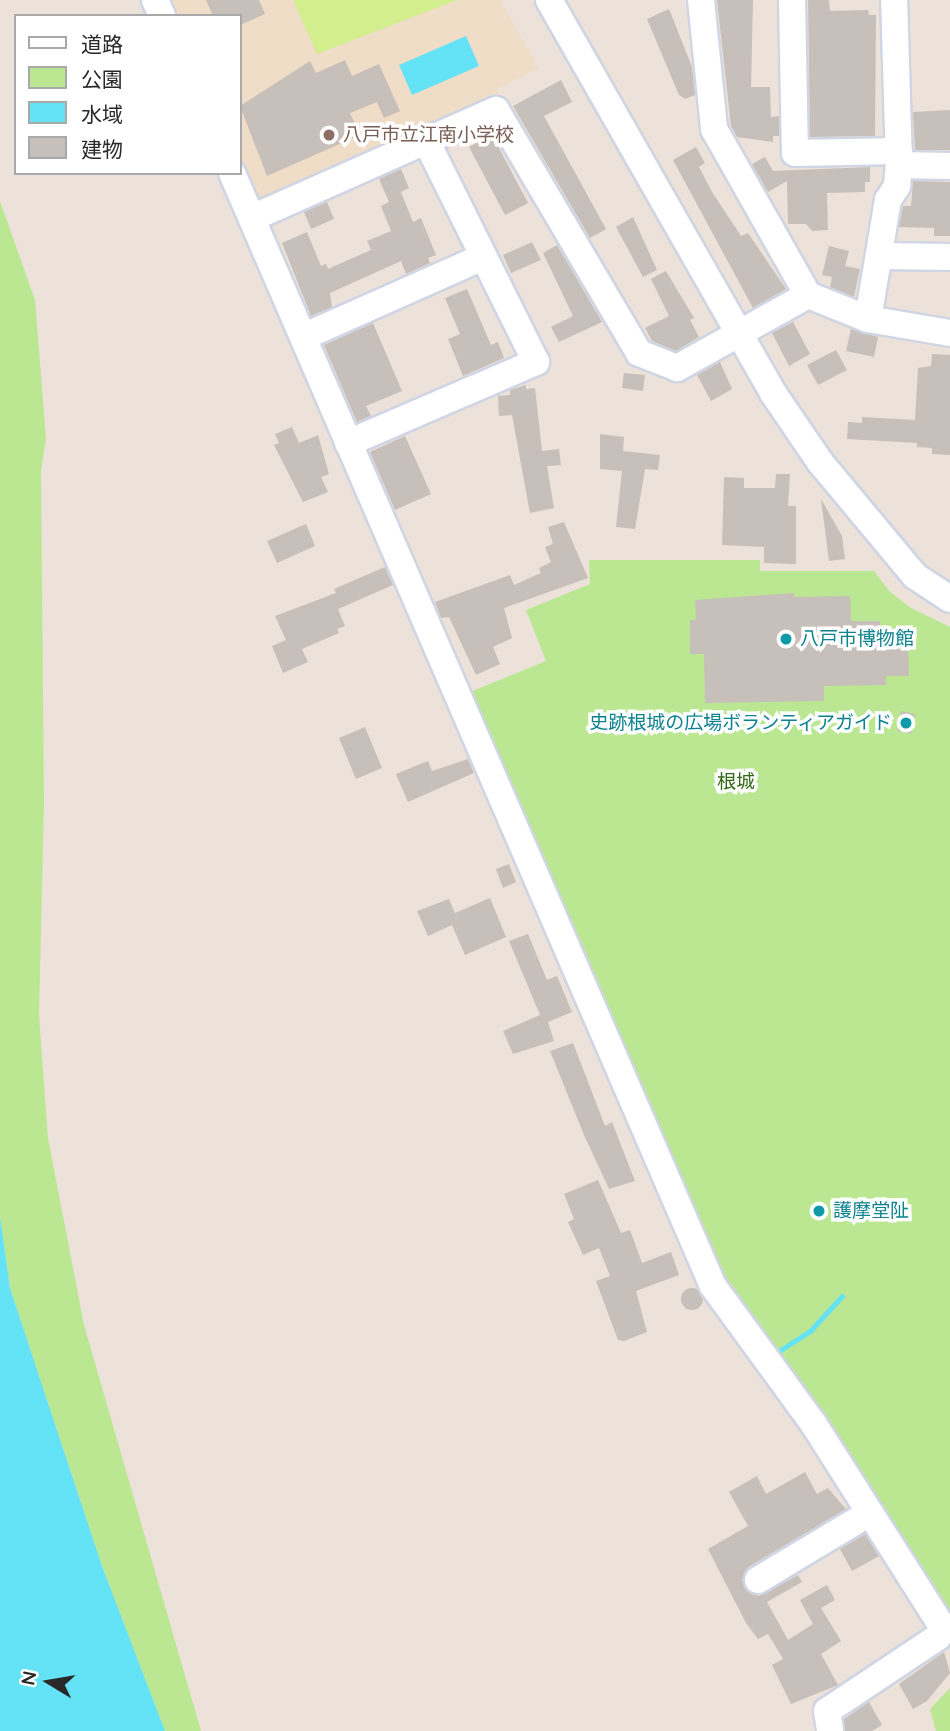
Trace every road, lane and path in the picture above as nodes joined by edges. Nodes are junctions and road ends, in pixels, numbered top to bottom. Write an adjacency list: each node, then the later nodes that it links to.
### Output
1 (549, 0): 16 (street)
2 (701, 0): 13 (street)
3 (792, 0): 6 (street)
4 (894, 0): 6 (street)
5 (426, 140): 9 (street); 11 (street); 16 (street)
6 (899, 158): 7 (street); 10 (street)
7 (950, 166)
8 (233, 175): 9 (street)
9 (252, 218): 17 (street)
10 (880, 256): 12 (street); 14 (street)
11 (483, 257): 17 (street); 18 (street)
12 (950, 257)
13 (808, 295): 14 (street); 16 (street)
14 (868, 319): 15 (street)
15 (950, 333)
16 (738, 334): 19 (street)
17 (303, 337): 18 (street)
18 (348, 443): 20 (street)
19 (950, 598)
20 (868, 1514): 21 (street); 22 (street)
21 (758, 1580)
22 (830, 1731)

